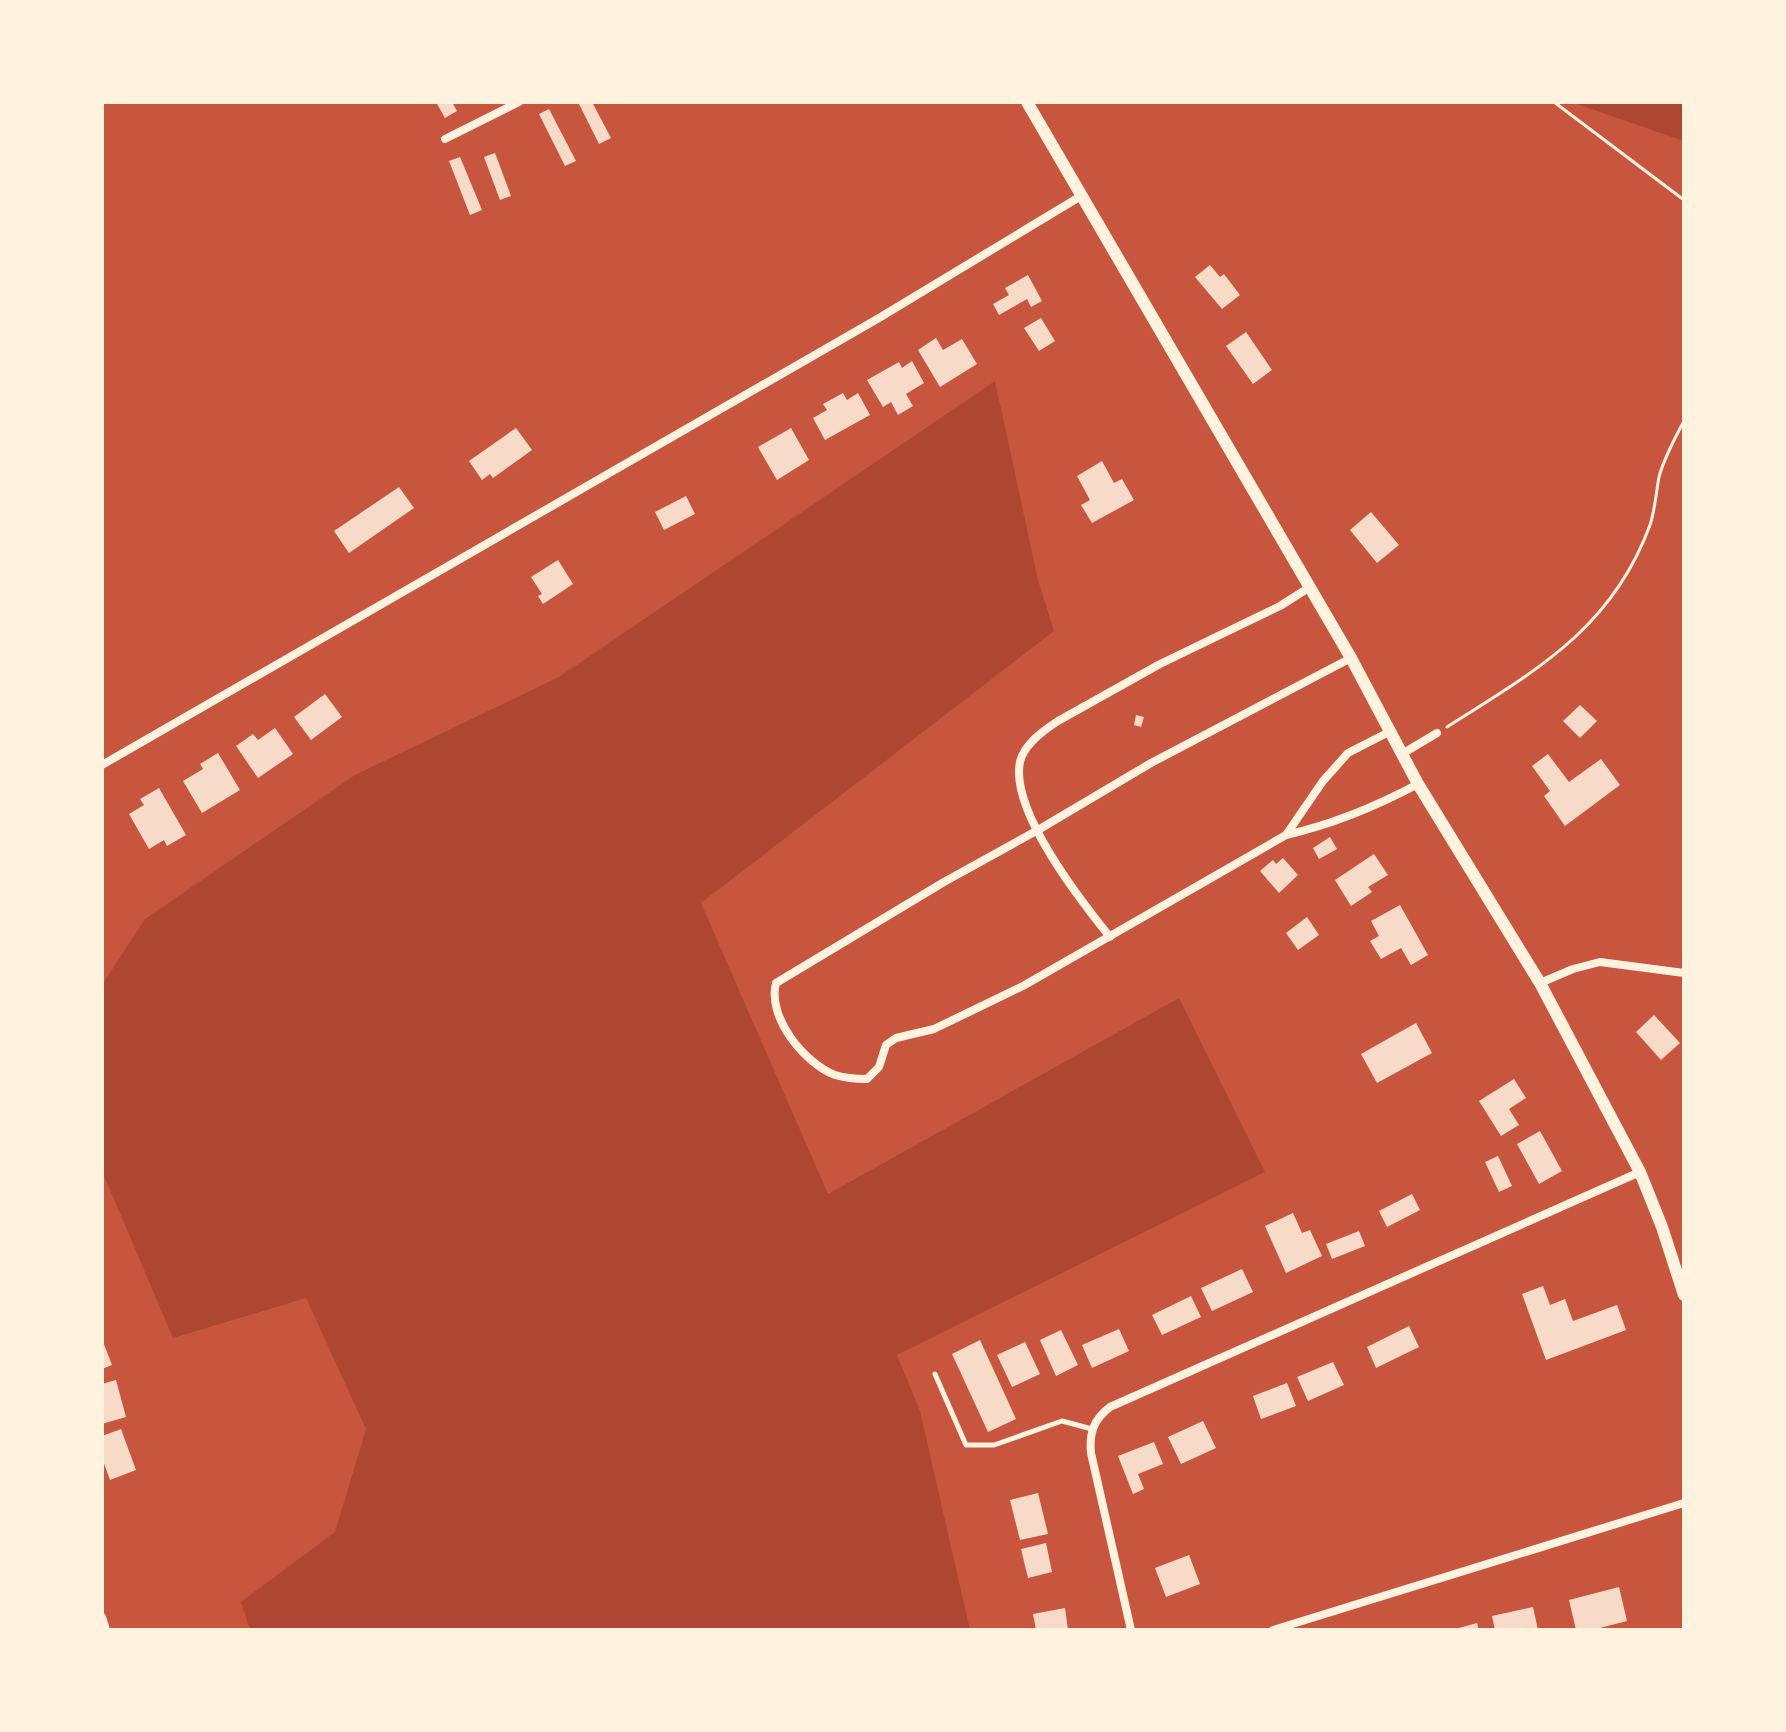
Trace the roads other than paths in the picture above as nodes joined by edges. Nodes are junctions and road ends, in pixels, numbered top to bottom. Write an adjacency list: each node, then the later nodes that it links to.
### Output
1 (519, 102): 3 (street)
2 (1027, 102): 4 (main road)
3 (445, 139)
4 (1081, 196): 5 (main road); 10 (street)
5 (1310, 587): 6 (main road); 12 (street)
6 (1351, 658): 7 (main road); 12 (street)
7 (1389, 732): 9 (main road); 13 (street)
8 (1437, 733): 9 (street)
9 (1402, 754): 11 (main road)
10 (102, 765)
11 (1418, 784): 13 (street); 16 (main road)
12 (1038, 830): 14 (street); 14 (street)
13 (1286, 835): 14 (street)
14 (1110, 937)
15 (1684, 973): 16 (street)
16 (1540, 983): 17 (main road)
17 (1640, 1172): 18 (main road); 20 (street)
18 (1684, 1295)
19 (935, 1374): 20 (lane)
20 (1092, 1429): 24 (street)
21 (1684, 1503): 25 (street)
22 (102, 1617): 23 (street)
23 (106, 1630)
24 (1131, 1630)
25 (1273, 1630)

